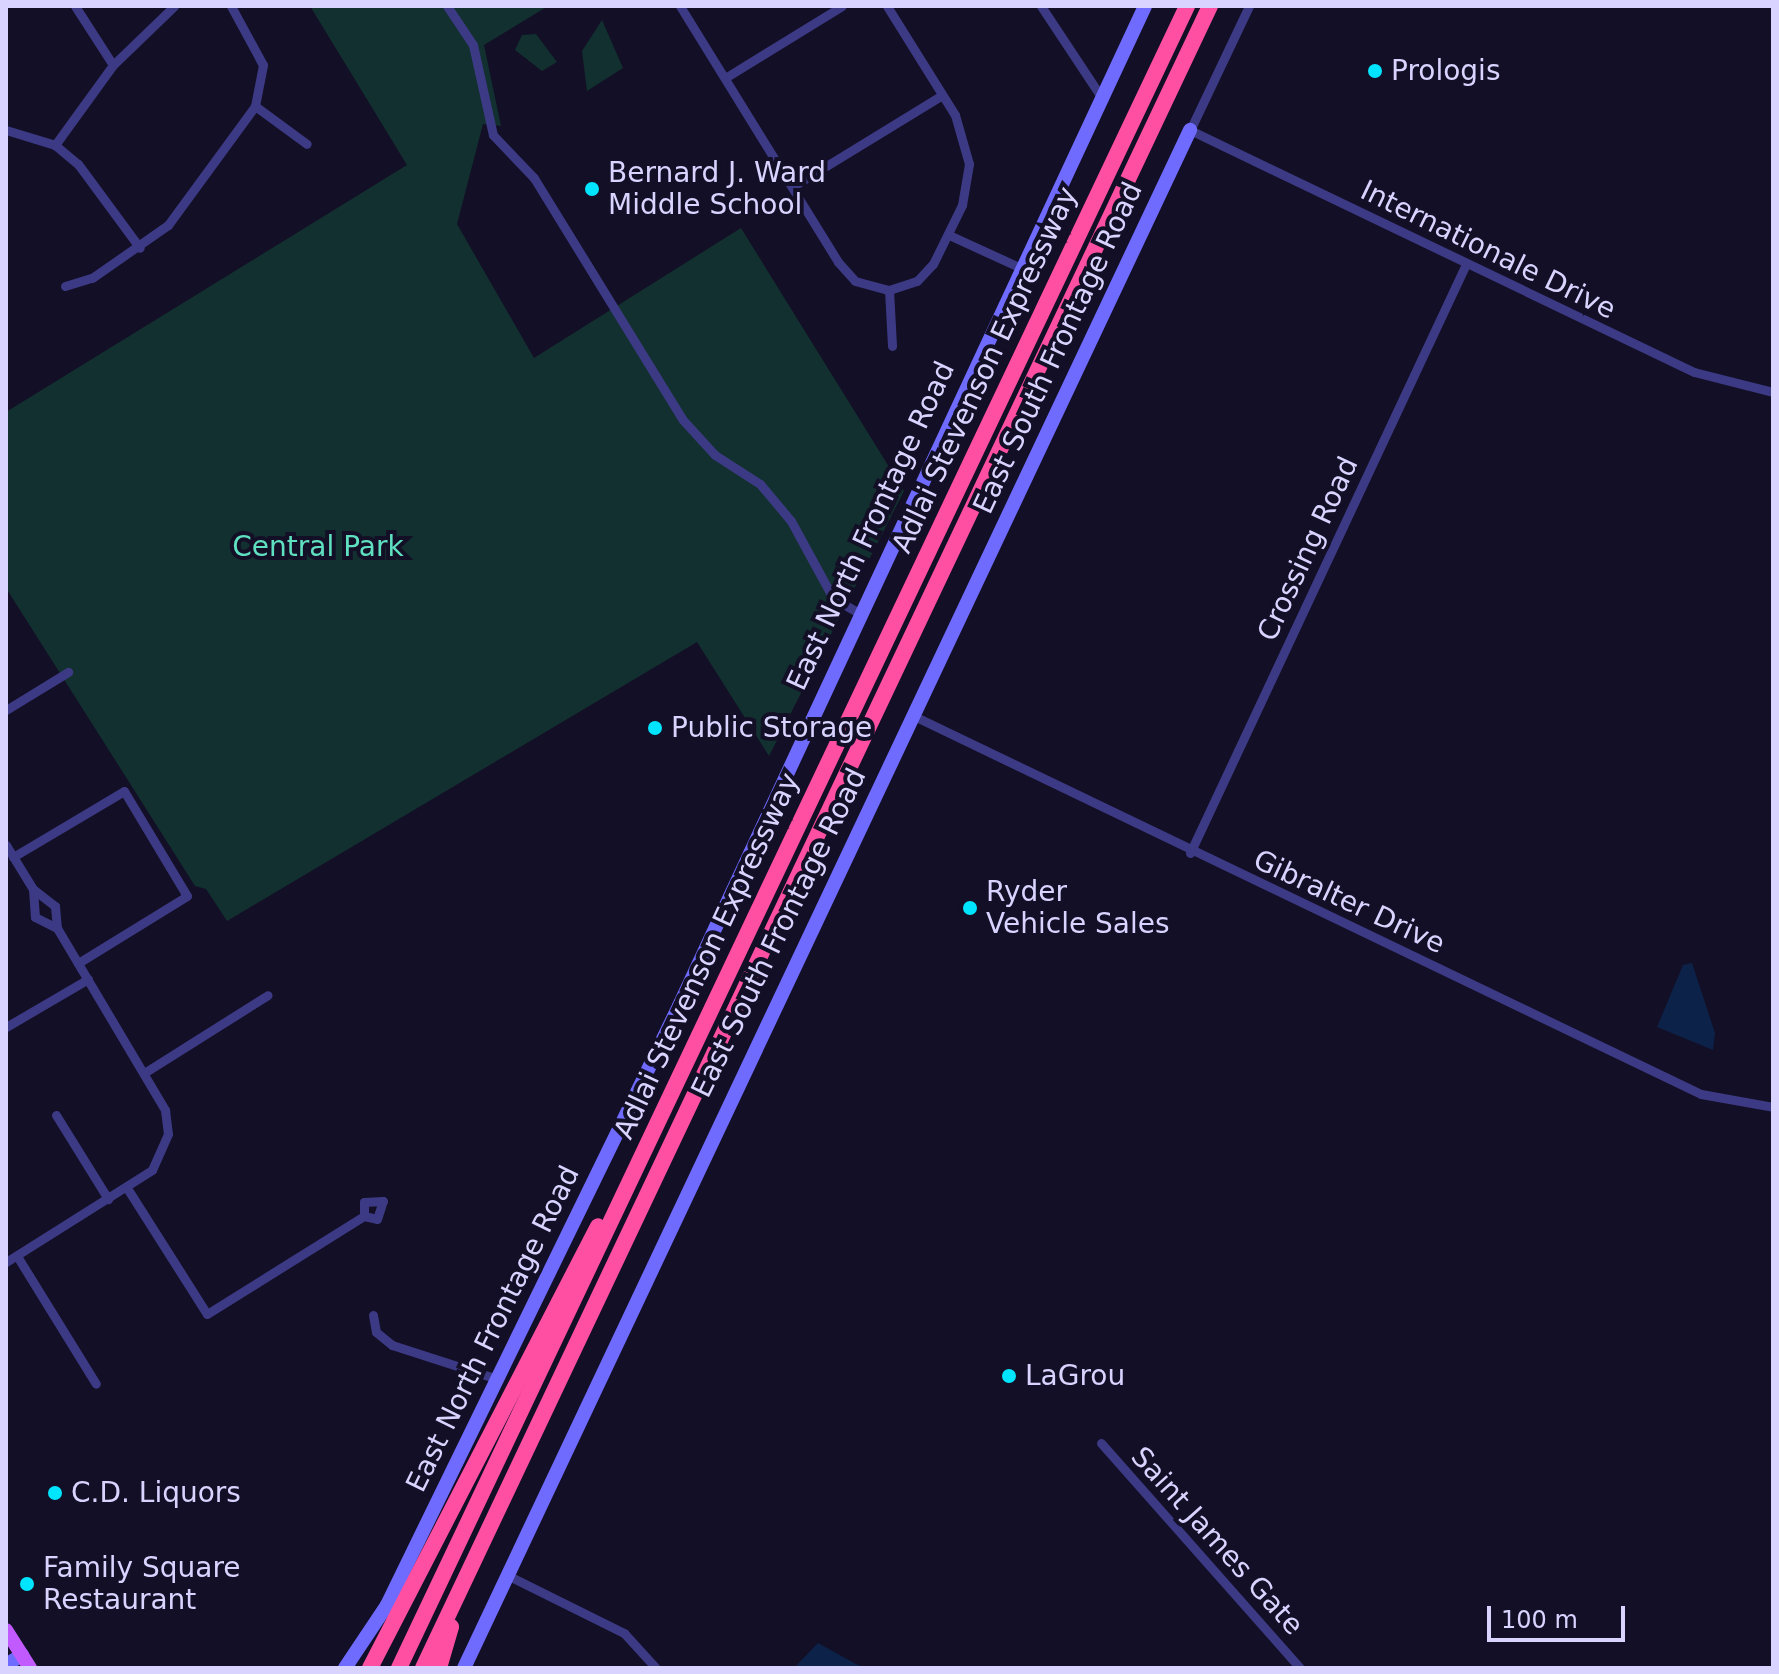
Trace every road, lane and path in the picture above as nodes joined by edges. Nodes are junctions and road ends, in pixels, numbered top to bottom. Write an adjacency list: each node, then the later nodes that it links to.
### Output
1 (75, 6): 13 (street)
2 (174, 6): 13 (street)
3 (231, 6): 17 (street)
4 (447, 6): 31 (street)
5 (680, 6): 14 (street)
6 (842, 6): 14 (street)
7 (887, 6): 15 (street)
8 (1041, 6): 16 (street)
9 (1145, 6): 16 (street, East North Frontage Road)
10 (1187, 6): 46 (highway, Adlai Stevenson Expressway)
11 (1210, 6): 57 (highway, Adlai Stevenson Expressway)
12 (1249, 6): 19 (street, East South Frontage Road)
13 (113, 65): 21 (street)
14 (725, 78): 22 (street)
15 (942, 95): 22 (street); 23 (street)
16 (1100, 95): 26 (street, East North Frontage Road)
17 (255, 106): 20 (street); 24 (street)
18 (6, 130): 21 (street)
19 (1190, 130): 25 (street, Internationale Drive); 34 (street, East South Frontage Road)
20 (307, 144)
21 (55, 145): 24 (street)
22 (792, 187): 28 (street)
23 (949, 235): 26 (street); 28 (street)
24 (140, 248): 27 (street)
25 (1466, 264): 30 (street, Internationale Drive); 36 (street, Crossing Road)
26 (1021, 268): 31 (street, East North Frontage Road)
27 (65, 286)
28 (889, 290): 29 (street)
29 (892, 346)
30 (1773, 392)
31 (857, 612): 53 (street, East North Frontage Road)
32 (68, 672): 33 (street)
33 (6, 710)
34 (914, 716): 36 (street, Gibralter Drive); 56 (street, East South Frontage Road)
35 (9, 852): 37 (street); 39 (street)
36 (1190, 853): 44 (street, Gibralter Drive)
37 (33, 889): 38 (street); 38 (street)
38 (57, 928): 39 (street)
39 (78, 963): 40 (street)
40 (88, 979): 42 (street); 43 (street)
41 (268, 995): 43 (street)
42 (6, 1027)
43 (144, 1073): 47 (street)
44 (1773, 1107)
45 (56, 1115): 48 (street)
46 (646, 1146): 62 (highway); 63 (highway, Adlai Stevenson Expressway)
47 (127, 1188): 48 (street); 49 (street)
48 (108, 1199): 50 (street)
49 (364, 1216)
50 (17, 1256): 51 (street); 54 (street)
51 (6, 1262)
52 (373, 1315): 53 (street)
53 (497, 1379): 61 (street, East North Frontage Road)
54 (96, 1384)
55 (1101, 1443): 68 (street, Saint James Gate)
56 (507, 1575): 66 (street, East South Frontage Road); 67 (street)
57 (461, 1591): 64 (highway, Adlai Stevenson Expressway); 65 (highway)
58 (6, 1630): 59 (main road)
59 (26, 1662): 60 (street)
60 (6, 1665)
61 (345, 1668)
62 (370, 1668)
63 (399, 1668)
64 (423, 1668)
65 (439, 1668)
66 (464, 1668)
67 (656, 1668)
68 (1300, 1668)

